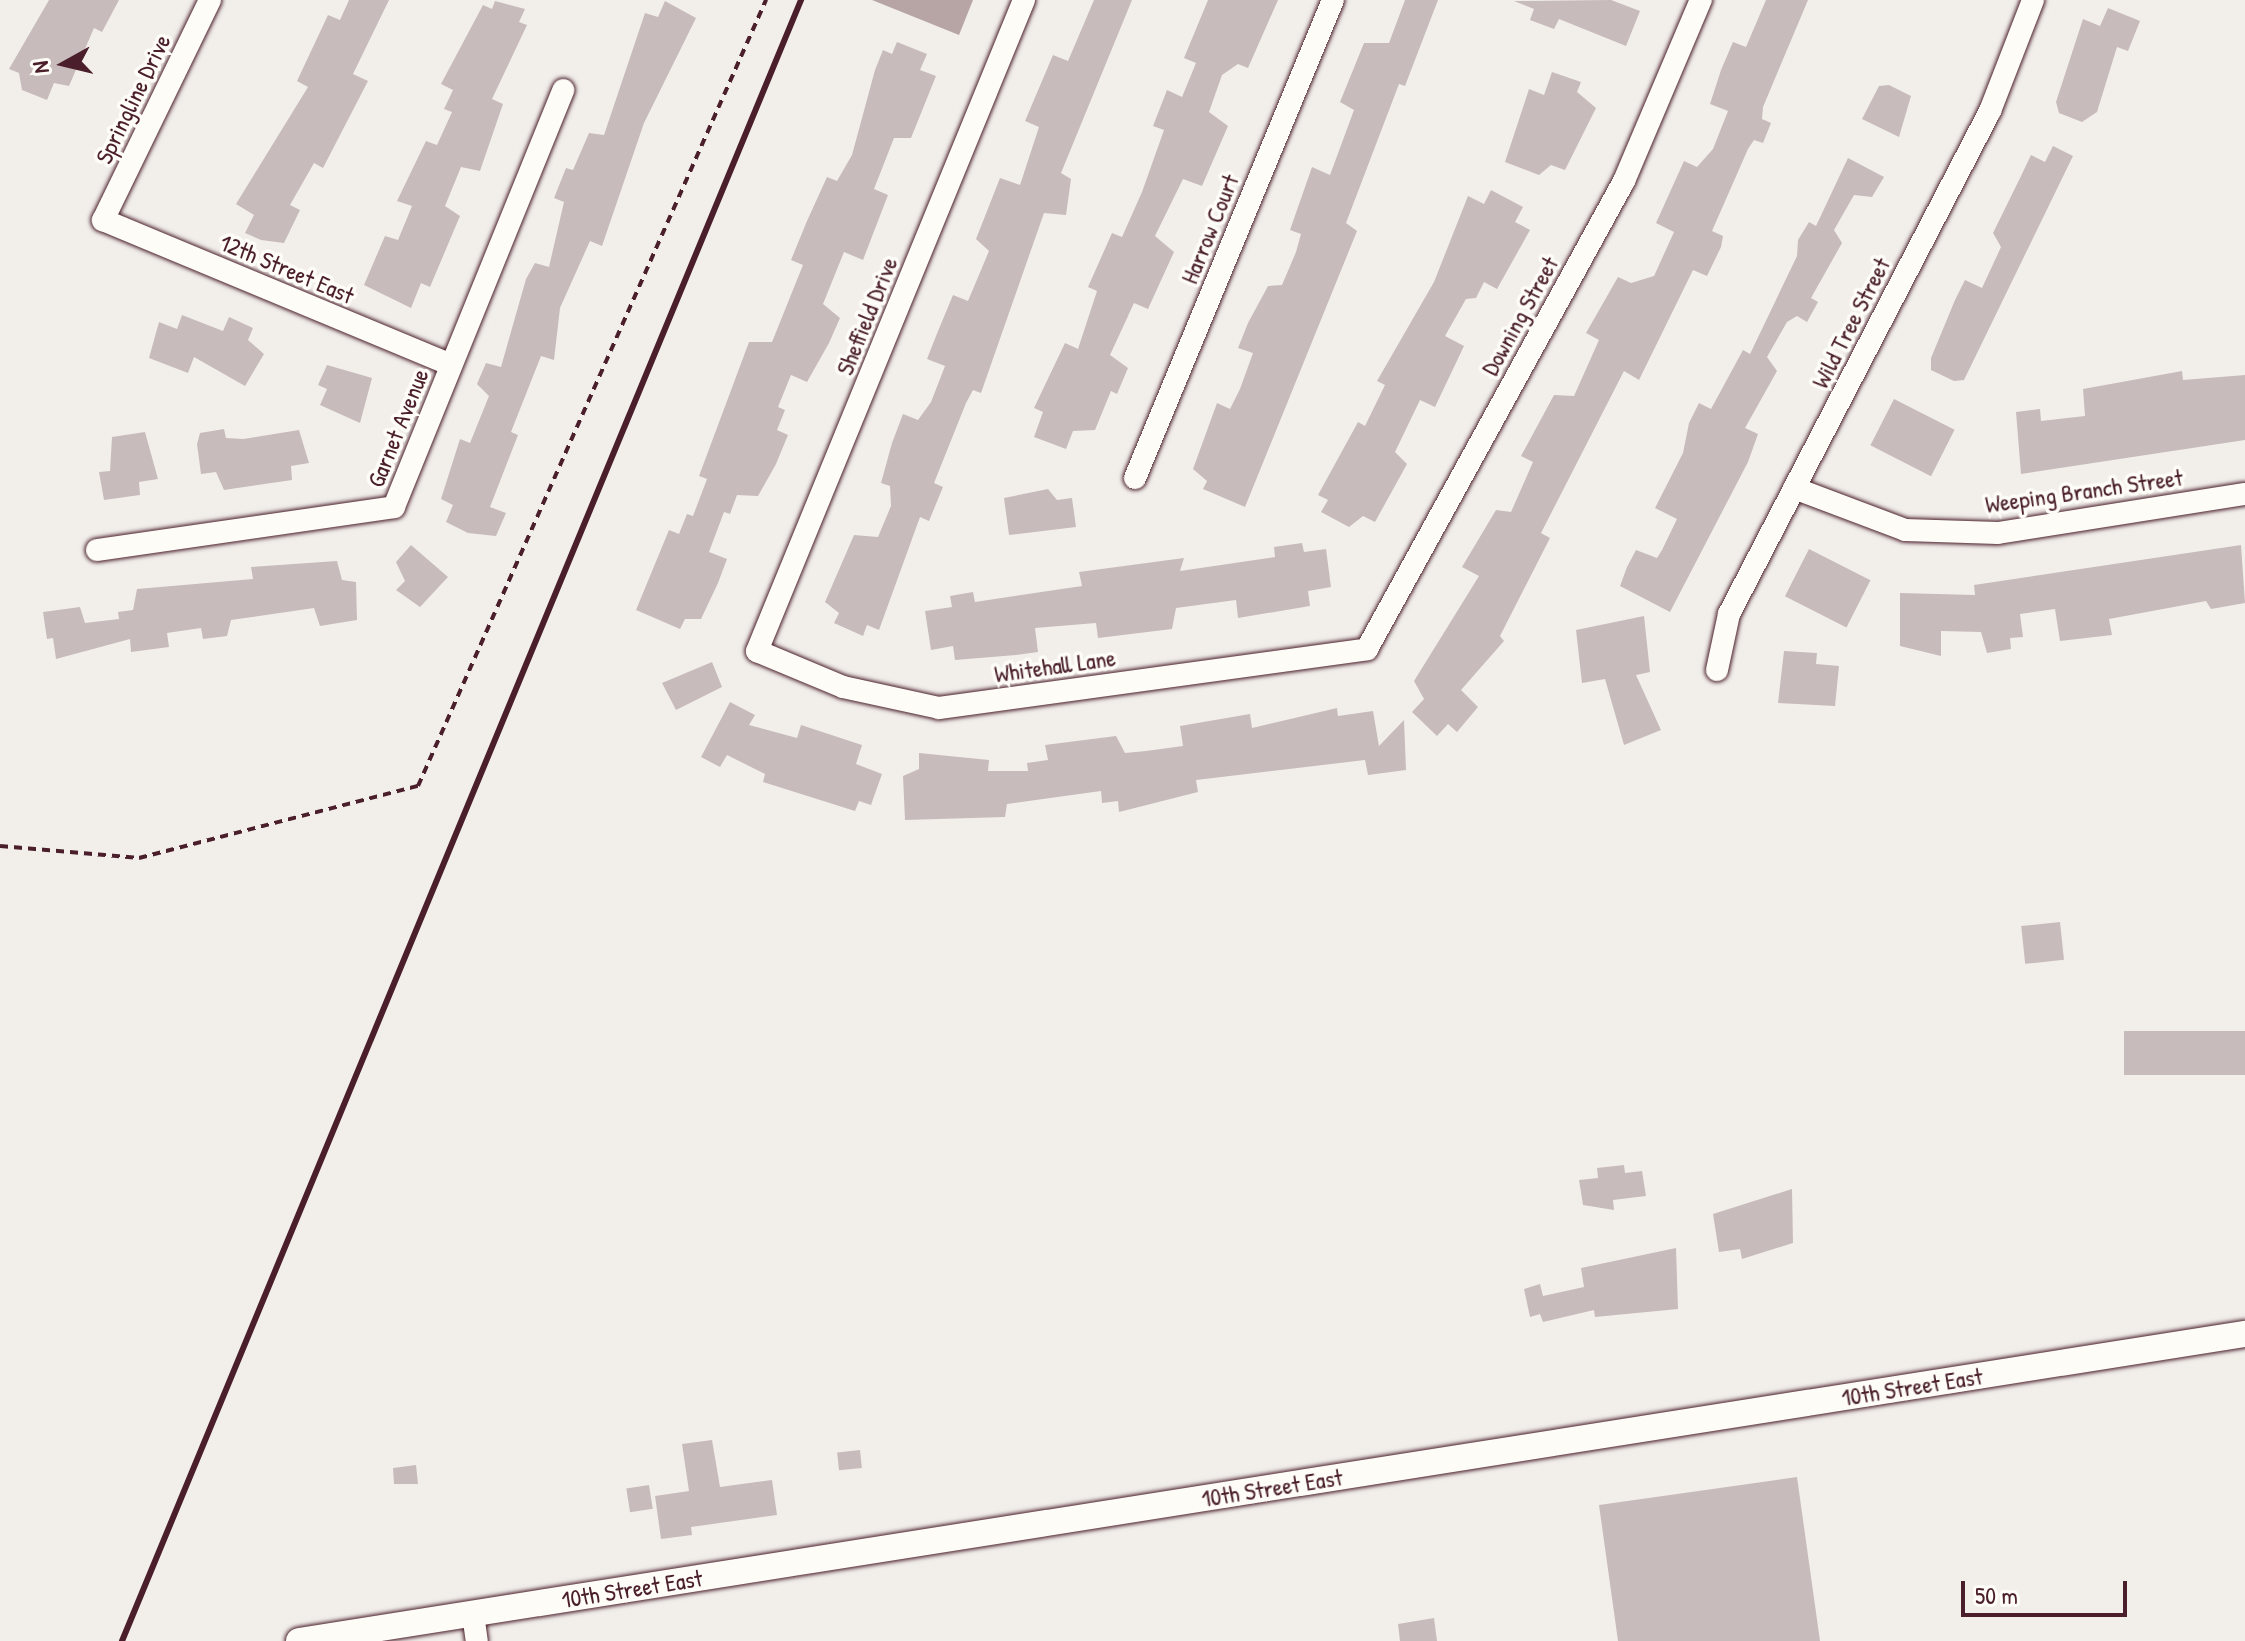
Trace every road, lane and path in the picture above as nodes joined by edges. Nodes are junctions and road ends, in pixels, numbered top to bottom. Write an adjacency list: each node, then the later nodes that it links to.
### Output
1 (210, 0): 8 (street, Springline Drive)
2 (766, 0): 17 (path)
3 (1024, 0): 15 (street, Sheffield Drive)
4 (1333, 0): 10 (street, Harrow Court)
5 (1701, 0): 14 (street, Downing Street)
6 (2033, 0): 11 (street, Wild Tree Street)
7 (563, 90): 9 (street, Garnet Avenue)
8 (103, 220): 9 (street, 12th Street East)
9 (451, 365): 13 (street, Garnet Avenue)
10 (1135, 478)
11 (1794, 488): 12 (street, Weeping Branch Street); 16 (street, Wild Tree Street)
12 (2245, 494)
13 (97, 550)
14 (1367, 649): 15 (street, Whitehall Lane)
15 (757, 651)
16 (1717, 670)
17 (0, 846)
18 (2245, 1334): 19 (main road, 10th Street East)
19 (473, 1614): 20 (main road, 10th Street East); 22 (street)
20 (330, 1639): 21 (main road, 10th Street East)
21 (299, 1641)
22 (477, 1641)

